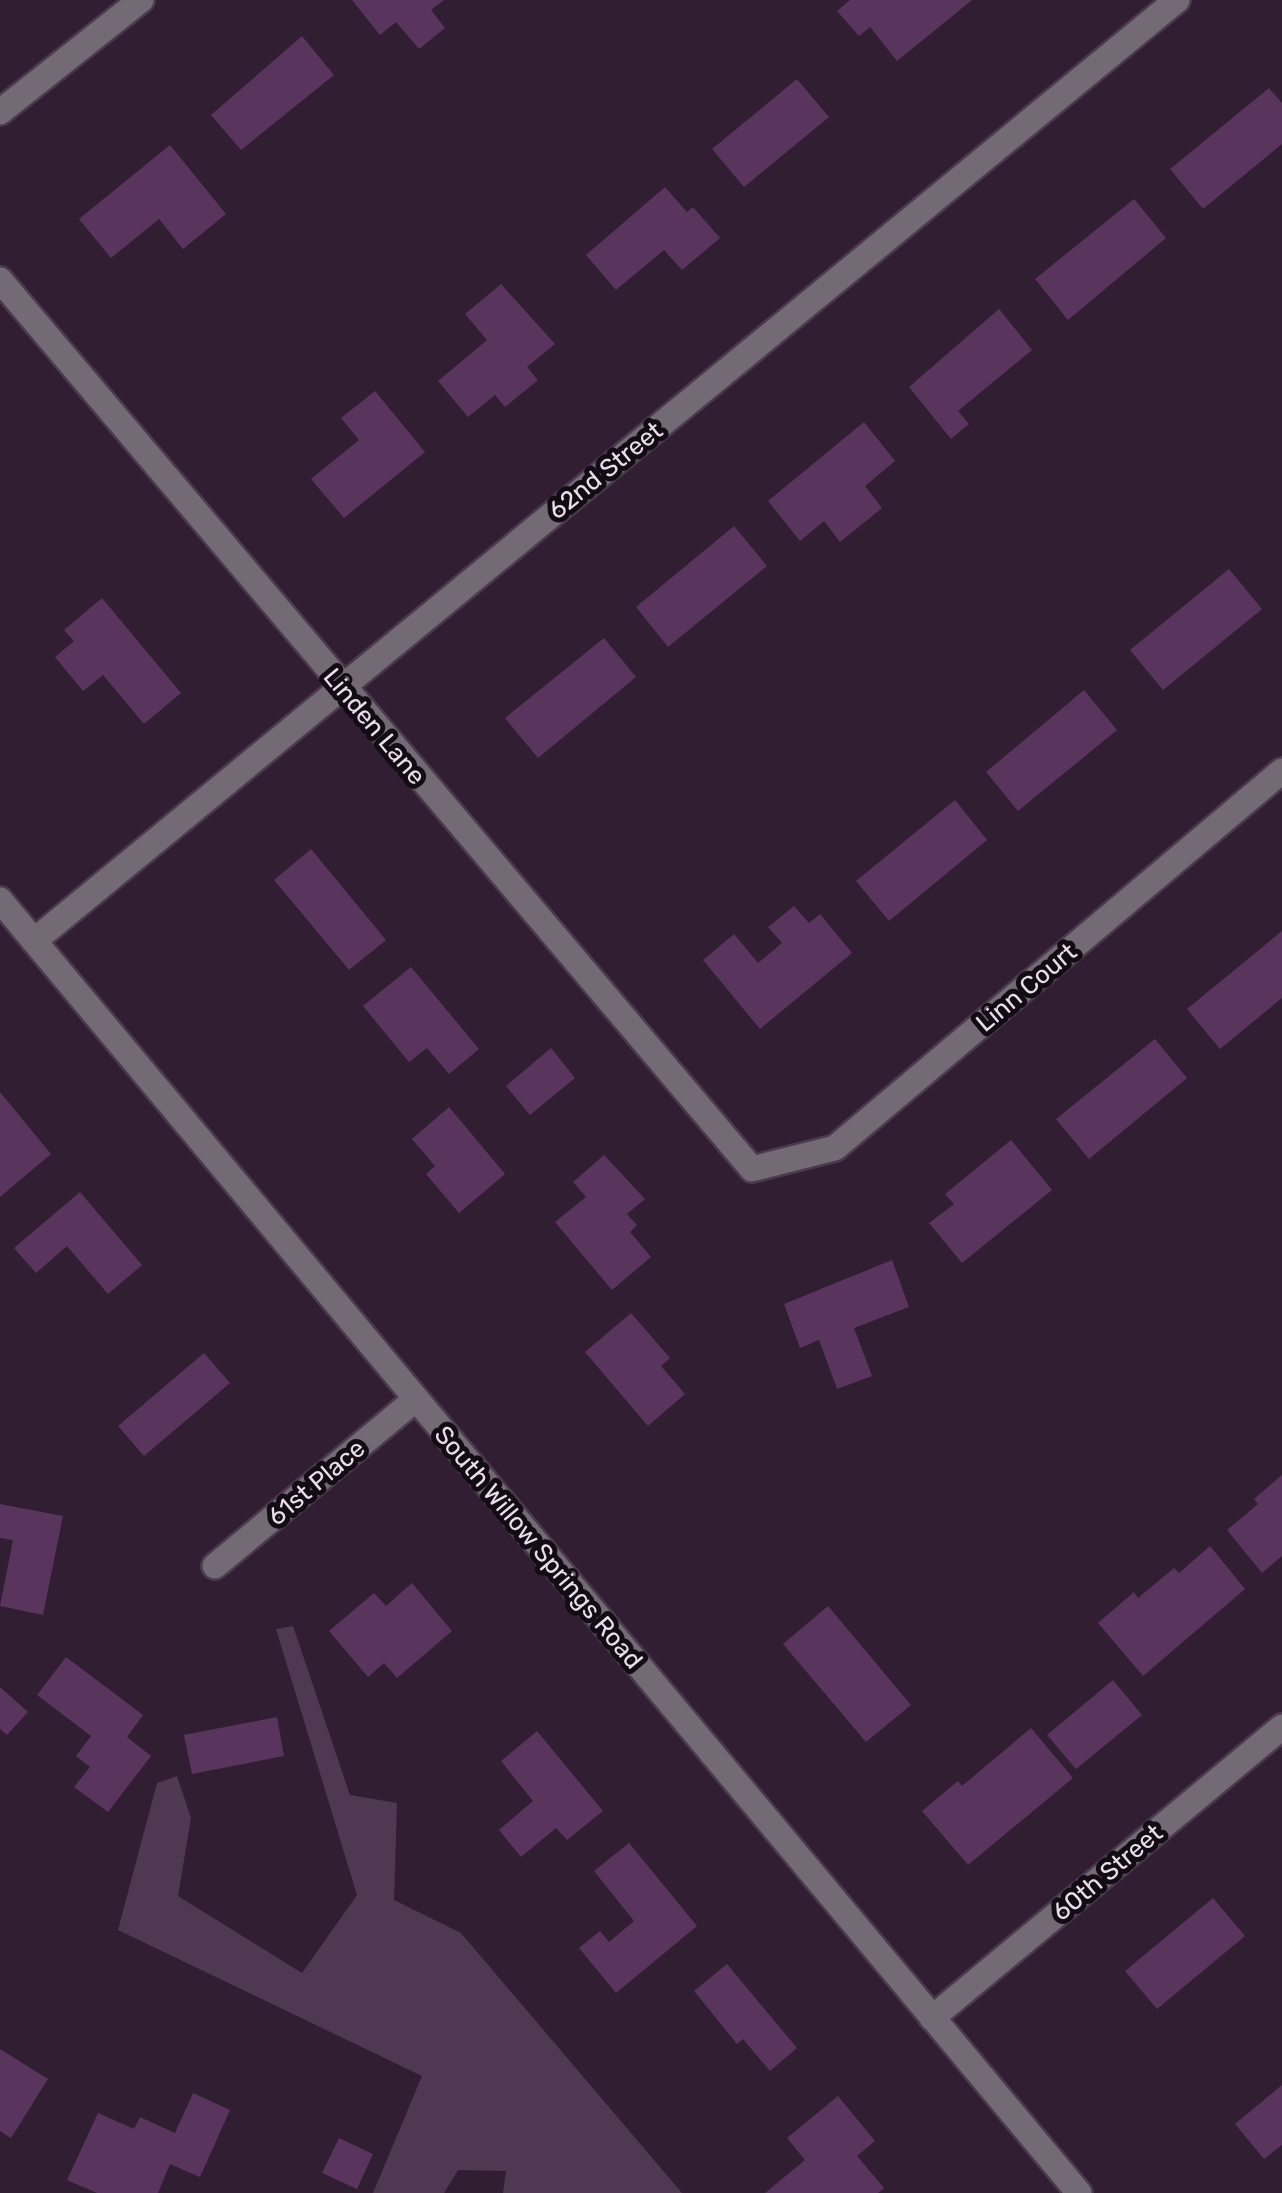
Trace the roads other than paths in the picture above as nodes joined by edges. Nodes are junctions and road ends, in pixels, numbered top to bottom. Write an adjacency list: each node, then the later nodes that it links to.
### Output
1 (141, 0): 3 (street)
2 (1177, 0): 5 (street, 62nd Street)
3 (0, 112)
4 (0, 280): 5 (street, Linden Lane)
5 (341, 686): 8 (street, 62nd Street); 9 (street, Linden Lane)
6 (1282, 772): 9 (street, Linn Court)
7 (0, 900): 8 (street, South Willow Springs Road)
8 (34, 942): 10 (street, South Willow Springs Road)
9 (752, 1169)
10 (416, 1399): 11 (street, 61st Place); 13 (street, South Willow Springs Road)
11 (214, 1566)
12 (1282, 1727): 13 (street, 60th Street)
13 (932, 2018): 14 (street, South Willow Springs Road)
14 (1078, 2193)

